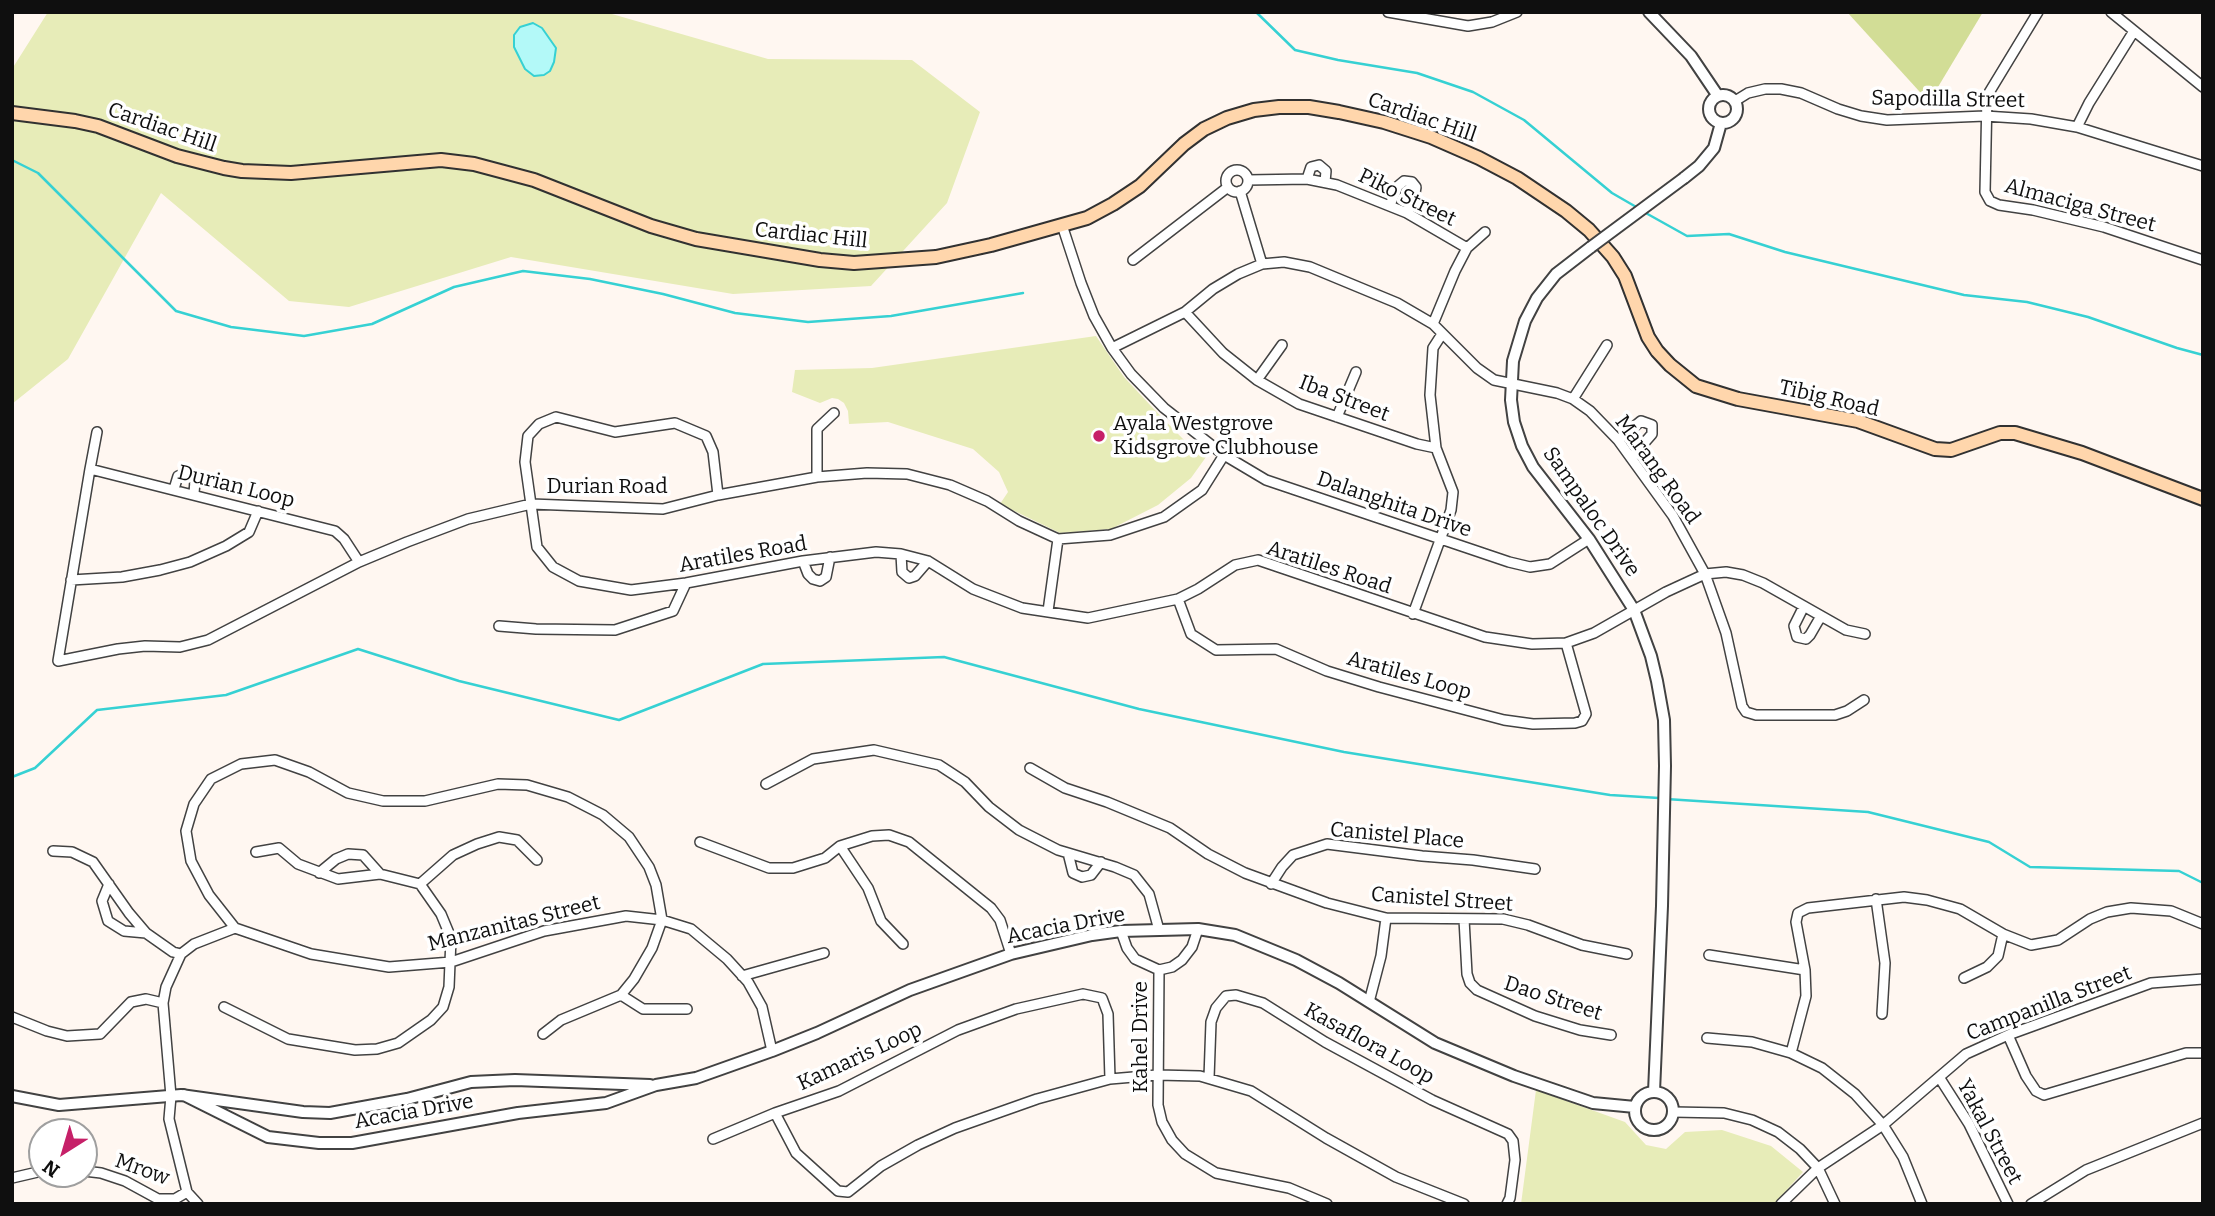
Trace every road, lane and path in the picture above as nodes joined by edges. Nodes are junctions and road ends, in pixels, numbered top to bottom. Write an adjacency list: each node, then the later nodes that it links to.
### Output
1 (1388, 12): 2 (street)
2 (1517, 12)
3 (1649, 12): 8 (street)
4 (2038, 12): 11 (street)
5 (2112, 12): 6 (street)
6 (2134, 31): 7 (street); 13 (street)
7 (2203, 87)
8 (1718, 96): 9 (street); 12 (street)
9 (1735, 101): 11 (street, Sapodilla Street); 12 (street)
10 (12, 113): 23 (main road, Cardiac Hill)
11 (1984, 116): 13 (street, Sapodilla Street); 27 (street, Almaciga Street)
12 (1721, 123): 37 (street, Sampaloc Drive, bridge)
13 (2077, 127): 14 (street, Sapodilla Street)
14 (2203, 166)
15 (1307, 179): 16 (street, Piko Street); 17 (street, Piko Street); 17 (street)
16 (1248, 180): 18 (street); 19 (street)
17 (1325, 182): 20 (street, Piko Street)
18 (1228, 187): 19 (street); 26 (street)
19 (1240, 191): 28 (street)
20 (1390, 205): 22 (street, Piko Street); 22 (street)
21 (1566, 211): 23 (main road, Cardiac Hill); 51 (main road, Tibig Road)
22 (1407, 213): 25 (street, Piko Street)
23 (1062, 225): 34 (street, Dalanghita Drive)
24 (1485, 232): 25 (street)
25 (1467, 248): 30 (street)
26 (1132, 260)
27 (2203, 260)
28 (1262, 264): 29 (street, Marang Road); 30 (street, Marang Road)
29 (1185, 312): 34 (street, Marang Road); 36 (street, Iba Street)
30 (1433, 324): 31 (street, Marang Road)
31 (1442, 334): 37 (street, Marang Road); 43 (street)
32 (1282, 345): 36 (street)
33 (1607, 345): 38 (street)
34 (1112, 348): 44 (street, Dalanghita Drive)
35 (1356, 372): 40 (street)
36 (1257, 380): 40 (street, Iba Street)
37 (1510, 384): 38 (street, Marang Road); 55 (street, Sampaloc Drive)
38 (1573, 399): 42 (street, Marang Road)
39 (834, 413): 47 (street)
40 (1337, 417): 43 (street, Iba Street)
41 (97, 432): 46 (street)
42 (1619, 440): 45 (street, Marang Road); 45 (street)
43 (1436, 448): 56 (street)
44 (1224, 455): 54 (street, Durian Road); 56 (street, Dalanghita Drive)
45 (1631, 458): 62 (street, Marang Road)
46 (90, 470): 48 (street, Durian Loop); 63 (street)
47 (817, 477): 50 (street, Durian Road); 54 (street, Durian Road)
48 (174, 489): 49 (street, Durian Loop); 49 (street)
49 (194, 494): 53 (street, Durian Loop)
50 (718, 495): 52 (street, Durian Road); 52 (street, Aratiles Road)
51 (2203, 499)
52 (531, 504): 61 (street, Durian Road); 64 (street, Aratiles Road)
53 (258, 511): 61 (street, Durian Loop); 63 (street)
54 (1058, 539): 68 (street)
55 (1589, 539): 56 (street, Dalanghita Drive); 67 (street, Sampaloc Drive)
56 (1441, 540): 69 (street)
57 (901, 554): 58 (street, Aratiles Road); 60 (street, Aratiles Road); 60 (street)
58 (830, 557): 59 (street, Aratiles Road); 59 (street)
59 (803, 561): 64 (street, Aratiles Road)
60 (928, 561): 68 (street, Aratiles Road)
61 (359, 562): 63 (street, Durian Road)
62 (1704, 574): 66 (street, Aratiles Road); 67 (street, Aratiles Road); 74 (street, Marang Road)
63 (71, 580)
64 (686, 583): 71 (street)
65 (1178, 599): 68 (street, Aratiles Road); 69 (street, Aratiles Road); 73 (street, Aratiles Loop)
66 (1804, 606): 70 (street, Aratiles Road); 70 (street)
67 (1634, 610): 73 (street, Aratiles Road); 132 (street, Sampaloc Drive)
68 (1048, 611)
69 (1413, 614): 73 (street, Aratiles Road)
70 (1822, 617): 72 (street, Aratiles Road)
71 (499, 626)
72 (1865, 634)
73 (1566, 643)
74 (1864, 701)
75 (1030, 768): 89 (street, Canistel Street)
76 (766, 784): 81 (street)
77 (700, 842): 78 (street)
78 (840, 846): 101 (street); 104 (street)
79 (52, 851): 87 (street)
80 (256, 852): 85 (street)
81 (1068, 853): 83 (street); 83 (street)
82 (537, 860): 88 (street)
83 (1101, 862): 97 (street)
84 (1535, 869): 89 (street, Canistel Place)
85 (319, 873): 86 (street); 86 (street)
86 (380, 874): 88 (street)
87 (109, 884): 99 (street); 99 (street)
88 (421, 884): 107 (street)
89 (1271, 884): 91 (street, Canistel Street)
90 (1876, 899): 100 (street); 109 (street); 118 (street)
91 (1386, 918): 92 (street, Canistel Street); 114 (street)
92 (1464, 919): 105 (street, Canistel Street); 121 (street, Dao Street)
93 (662, 920): 95 (street); 107 (street, Manzanitas Street); 110 (street, Manzanitas Street); 113 (street)
94 (2203, 924): 100 (street)
95 (235, 928): 103 (street); 107 (street, Manzanitas Street)
96 (1198, 929): 97 (street, Acacia Drive); 108 (street); 114 (street, Acacia Drive)
97 (1159, 930): 98 (street, Acacia Drive)
98 (1121, 931): 104 (street, Acacia Drive); 108 (street)
99 (146, 933): 103 (street)
100 (2003, 934): 111 (street)
101 (902, 944)
102 (824, 953): 110 (street)
103 (181, 954): 115 (street)
104 (1011, 954): 124 (street, Acacia Drive)
105 (1627, 954)
106 (1709, 955): 109 (street)
107 (451, 962): 116 (street)
108 (1159, 970): 127 (street, Kahel Drive)
109 (1805, 970): 125 (street)
110 (742, 976): 124 (street, Manzanitas Street)
111 (1964, 978)
112 (2203, 979): 122 (street, Campanilla Street)
113 (621, 995): 117 (street); 120 (street)
114 (1369, 1002): 136 (street, Acacia Drive)
115 (163, 1003): 119 (street); 135 (street)
116 (224, 1007)
117 (687, 1009)
118 (1882, 1014)
119 (12, 1017)
120 (543, 1034)
121 (1611, 1035)
122 (2008, 1035): 126 (street); 128 (street, Campanilla Street)
123 (1707, 1038): 125 (street)
124 (772, 1051): 131 (street, Acacia Drive)
125 (1791, 1053): 140 (street)
126 (2203, 1054)
127 (1157, 1075): 129 (street); 130 (street); 146 (street, Kahel Drive)
128 (1939, 1077): 140 (street, Campanilla Street); 152 (street, Yakal Street)
129 (1209, 1078): 147 (street); 148 (street, Kasaflora Loop)
130 (1110, 1079): 138 (street); 138 (street, Kamaris Loop)
131 (656, 1086): 133 (street, Acacia Drive); 133 (street, Acacia Drive)
132 (1654, 1091): 136 (street); 137 (street)
133 (184, 1095): 135 (street, Acacia Drive)
134 (12, 1096): 135 (street, Acacia Drive)
135 (171, 1096): 144 (street)
136 (1635, 1107): 137 (street)
137 (1673, 1112): 142 (street)
138 (775, 1114): 141 (street)
139 (2203, 1123): 153 (street)
140 (1883, 1125): 142 (street, Campanilla Street); 151 (street)
141 (713, 1139)
142 (1818, 1168): 149 (street, Campanilla Street); 150 (street)
143 (98, 1173): 144 (street, Mrow)
144 (187, 1192): 145 (street)
145 (198, 1204)
146 (1327, 1204)
147 (1464, 1204)
148 (1507, 1204)
149 (1781, 1204)
150 (1835, 1204)
151 (1922, 1204)
152 (2008, 1204)
153 (2031, 1204)

